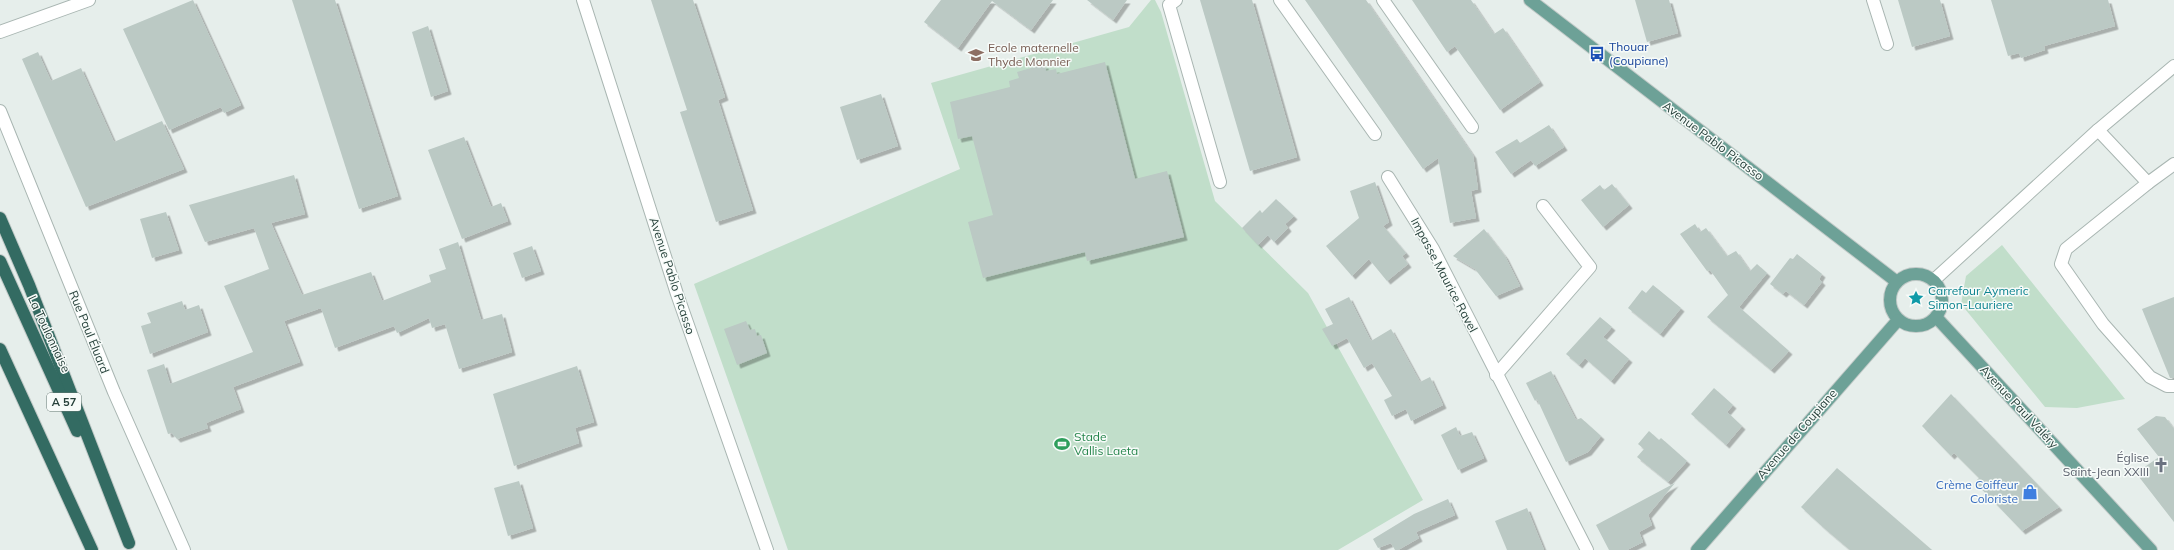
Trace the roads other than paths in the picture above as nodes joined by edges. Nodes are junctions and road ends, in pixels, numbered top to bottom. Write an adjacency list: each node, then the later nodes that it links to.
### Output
1 (89, 0): 8 (street)
2 (583, 0): 32 (street, Avenue Pablo Picasso)
3 (1176, 0): 17 (street)
4 (1280, 0): 14 (street)
5 (1383, 0): 12 (street)
6 (1530, 0): 23 (main road, Avenue Pablo Picasso)
7 (1873, 0): 9 (street)
8 (0, 32)
9 (1887, 44)
10 (2174, 66): 13 (street)
11 (0, 111): 31 (street, Rue Paul Éluard)
12 (1472, 126)
13 (2098, 130): 18 (street); 22 (street)
14 (1375, 134)
15 (2174, 164): 18 (street)
16 (1388, 177): 27 (street, Impasse Maurice Ravel)
17 (1220, 182)
18 (2148, 183): 28 (street)
19 (1543, 206): 27 (street)
20 (0, 218): 29 (highway)
21 (0, 261): 29 (highway, La Toulonnaise / A 57)
22 (1934, 280): 23 (main road); 24 (main road)
23 (1897, 282): 25 (main road)
24 (1936, 317): 25 (main road); 35 (main road, Avenue Paul Valéry)
25 (1898, 320): 34 (main road, Avenue de Coupiane)
26 (0, 349): 30 (highway, A 57)
27 (1496, 375): 33 (street, Impasse Maurice Ravel)
28 (2174, 386)
29 (130, 546)
30 (92, 550)
31 (184, 550)
32 (767, 550)
33 (1587, 550)
34 (1696, 550)
35 (2151, 550)

